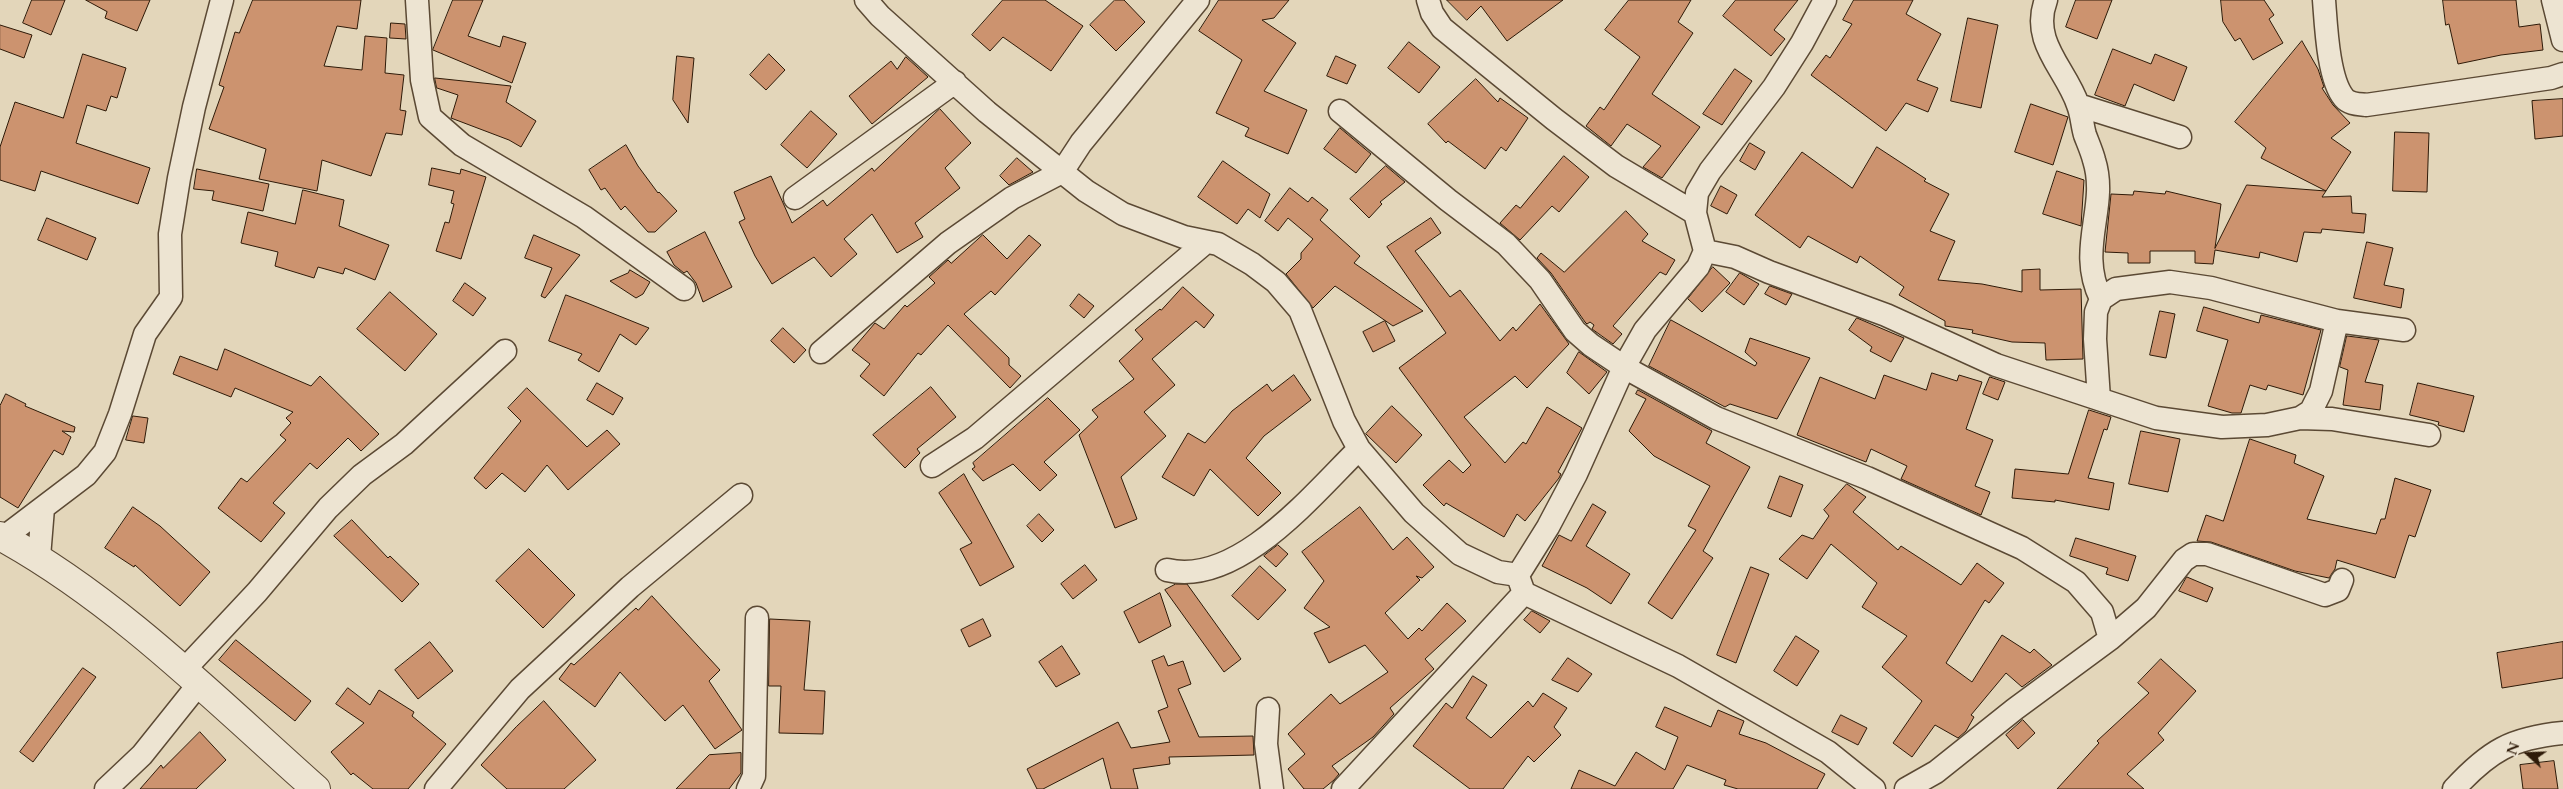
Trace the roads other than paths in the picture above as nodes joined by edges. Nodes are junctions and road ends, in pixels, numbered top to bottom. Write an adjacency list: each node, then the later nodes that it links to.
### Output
1 (222, 0): 34 (street)
2 (417, 0): 21 (street)
3 (866, 0): 12 (street)
4 (1198, 0): 16 (street)
5 (1428, 0): 18 (street)
6 (1825, 0): 18 (street)
7 (2046, 0): 13 (street)
8 (2324, 0): 11 (street)
9 (2554, 0): 10 (street)
10 (2563, 40)
11 (2563, 74)
12 (954, 82): 16 (street); 17 (street)
13 (2078, 104): 15 (street); 22 (street)
14 (1340, 111): 27 (street)
15 (2180, 137)
16 (1062, 172): 19 (street); 26 (street)
17 (795, 198)
18 (1695, 213): 20 (street)
19 (1206, 242): 31 (street); 32 (street)
20 (1705, 251): 27 (street); 28 (street)
21 (684, 289)
22 (2102, 298): 23 (street); 28 (street)
23 (2337, 320): 24 (street); 29 (street)
24 (2404, 330)
25 (504, 351): 42 (street)
26 (821, 352)
27 (1624, 367): 39 (street); 41 (street)
28 (2099, 399): 29 (street)
29 (2300, 418): 30 (street)
30 (2429, 435)
31 (1359, 449): 37 (street); 39 (street)
32 (932, 466)
33 (741, 495): 47 (street)
34 (43, 508): 35 (street); 36 (street)
35 (2, 537): 36 (street)
36 (38, 557): 42 (street)
37 (1167, 570)
38 (2342, 580): 41 (street)
39 (1521, 584): 50 (street); 51 (street)
40 (757, 618): 48 (street)
41 (2110, 639): 52 (street)
42 (190, 678): 45 (street); 46 (street)
43 (1268, 709): 49 (street)
44 (2563, 732): 53 (street)
45 (106, 789)
46 (316, 789)
47 (436, 789)
48 (748, 789)
49 (1272, 789)
50 (1343, 789)
51 (1874, 789)
52 (1906, 789)
53 (2454, 789)

